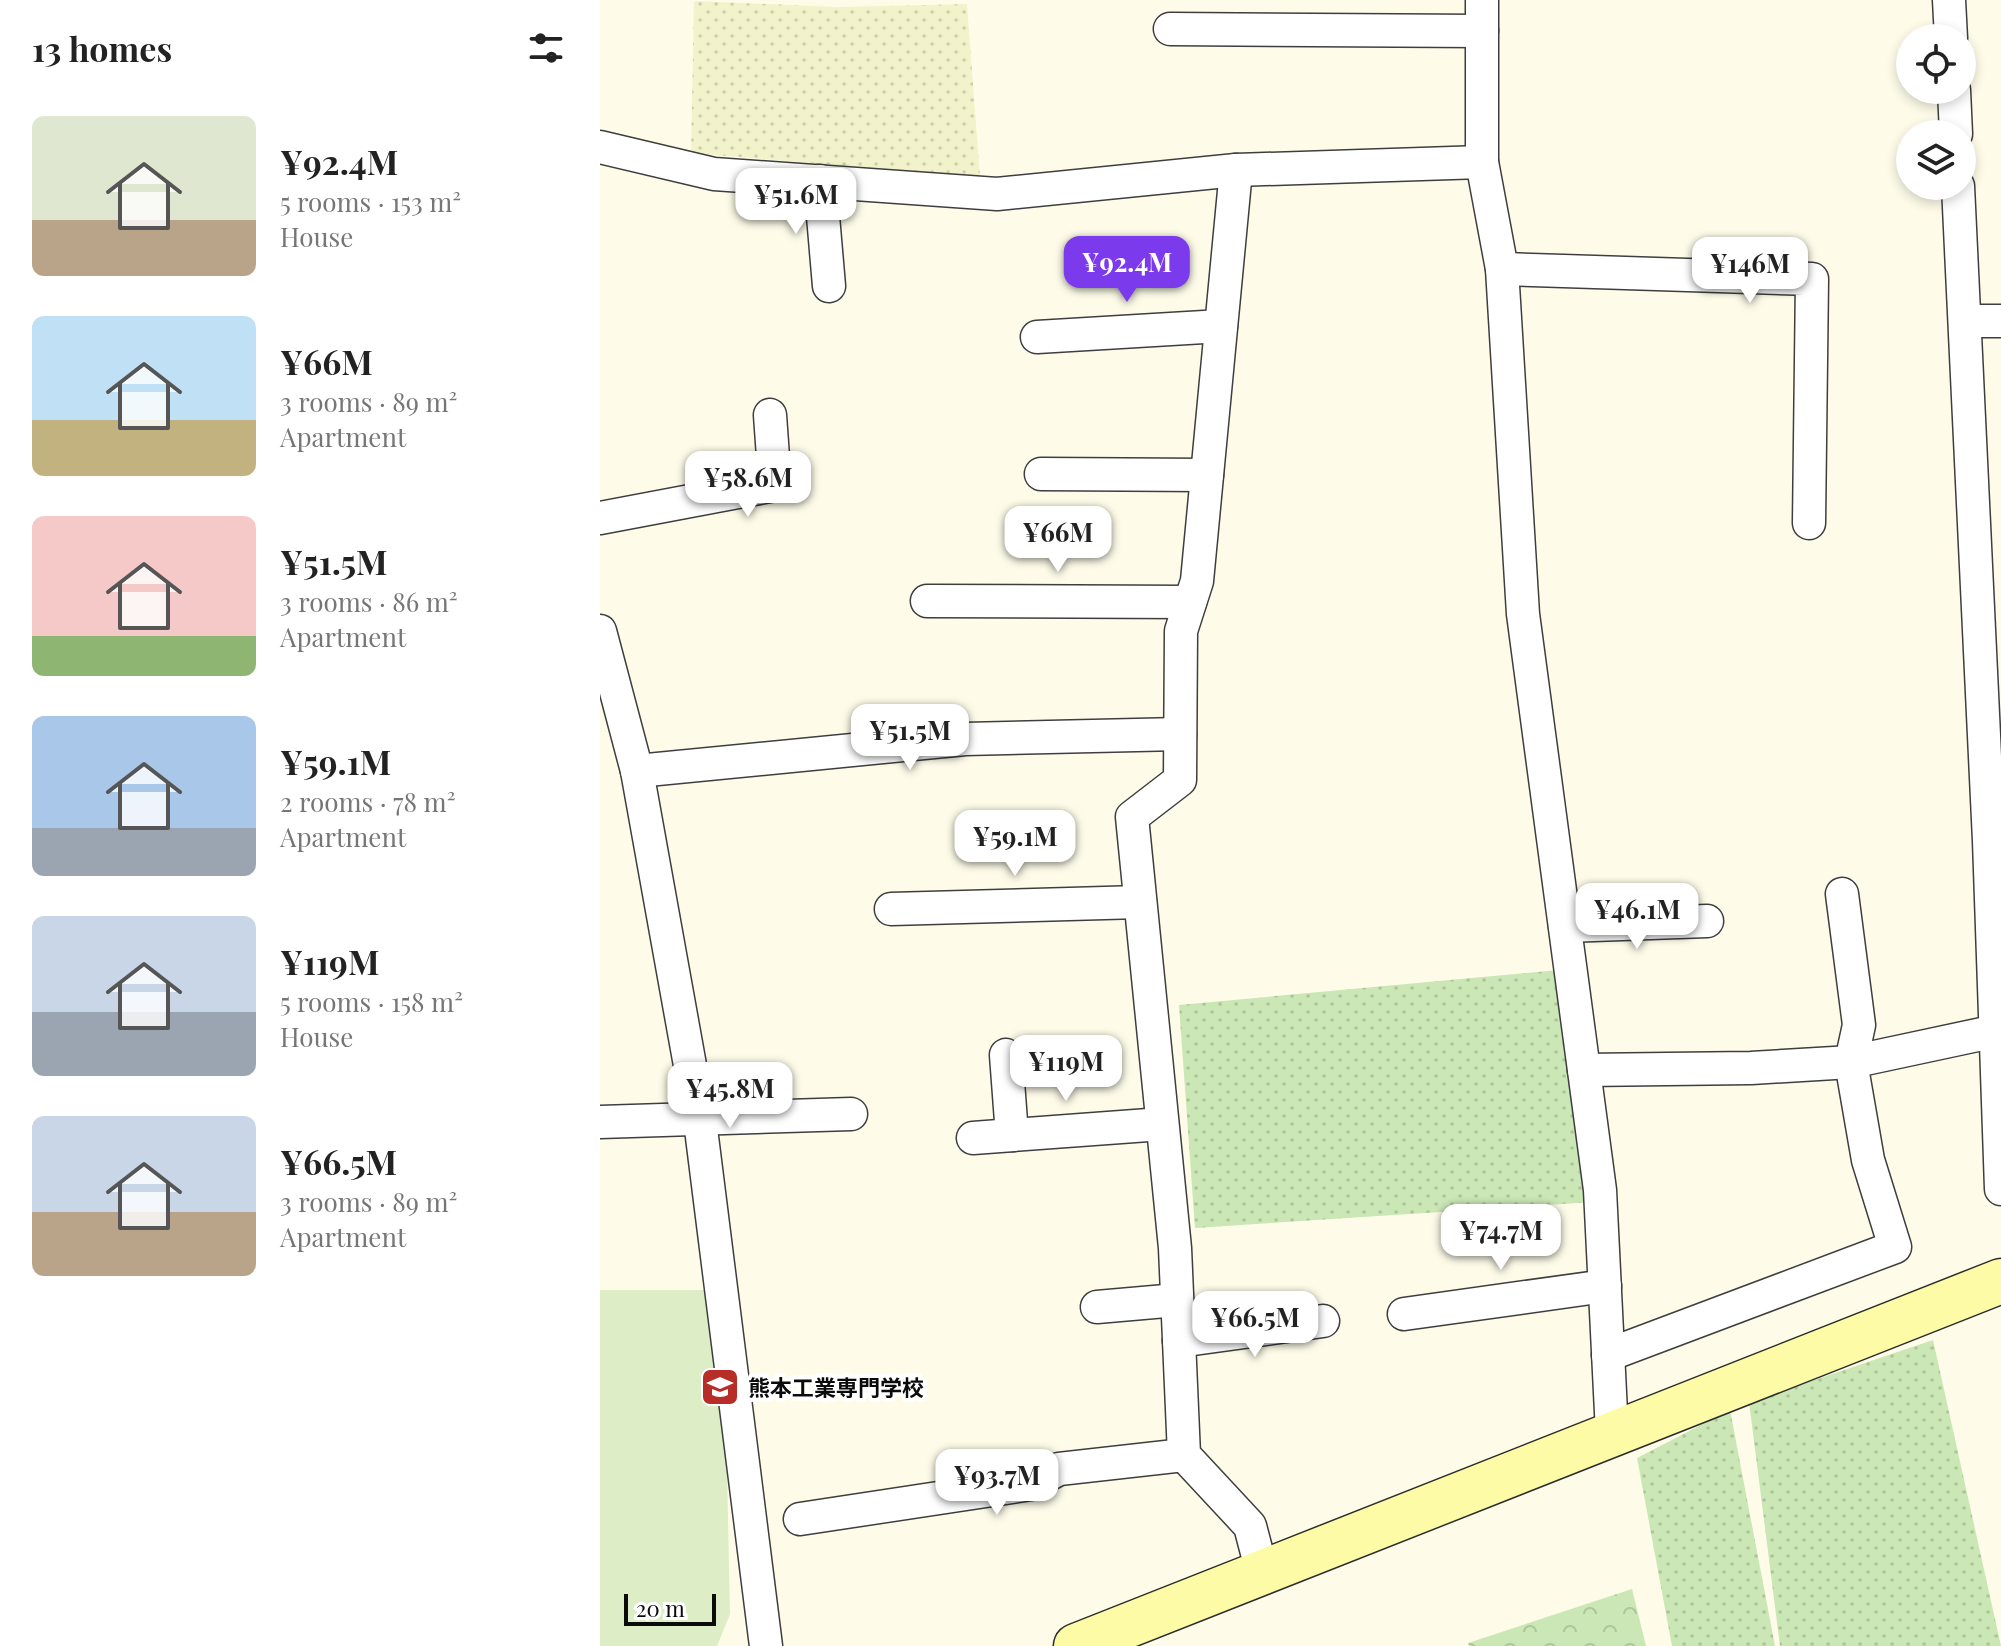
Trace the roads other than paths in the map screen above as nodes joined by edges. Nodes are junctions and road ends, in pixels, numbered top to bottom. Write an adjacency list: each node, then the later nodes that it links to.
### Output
1 (1949, 0): 3 (street)
2 (1482, 16): 4 (street); 6 (street)
3 (1950, 24)
4 (1170, 29)
5 (600, 147): 8 (street)
6 (1482, 162): 7 (street); 10 (street)
7 (1236, 170): 8 (street); 14 (street)
8 (820, 181): 11 (street)
9 (1959, 200): 12 (street)
10 (1502, 269): 20 (street); 31 (street)
11 (829, 286)
12 (1965, 321): 13 (street); 26 (street)
13 (2001, 321)
14 (1221, 326): 15 (street); 18 (street)
15 (1037, 337)
16 (770, 415): 19 (street)
17 (1041, 474): 18 (street)
18 (1207, 475): 22 (street)
19 (600, 518)
20 (1809, 523)
21 (927, 601): 22 (street)
22 (1190, 602): 24 (street)
23 (600, 631): 25 (street)
24 (1180, 734): 25 (street); 28 (street)
25 (637, 771): 37 (street)
26 (1995, 826): 32 (street)
27 (1842, 894): 34 (street)
28 (1140, 902): 29 (street); 39 (street)
29 (891, 909)
30 (1707, 921): 31 (street)
31 (1565, 926): 35 (street)
32 (1996, 1031): 34 (street); 42 (street)
33 (1006, 1055): 40 (street)
34 (1851, 1062): 35 (street); 50 (street)
35 (1584, 1070): 44 (street)
36 (851, 1114): 37 (street)
37 (700, 1121): 38 (street); 55 (street)
38 (600, 1122)
39 (1162, 1124): 40 (street); 45 (street)
40 (1012, 1135): 41 (street)
41 (973, 1138)
42 (2001, 1189)
43 (2001, 1281): 51 (street)
44 (1605, 1286): 47 (street); 50 (street)
45 (1177, 1300): 46 (street); 49 (street)
46 (1097, 1307)
47 (1404, 1314)
48 (1323, 1321): 49 (street)
49 (1179, 1341): 52 (street)
50 (1608, 1355): 51 (street)
51 (1612, 1433): 54 (street)
52 (1184, 1455): 53 (street); 54 (street)
53 (800, 1519)
54 (1262, 1572): 56 (street)
55 (766, 1646)
56 (1076, 1646)

